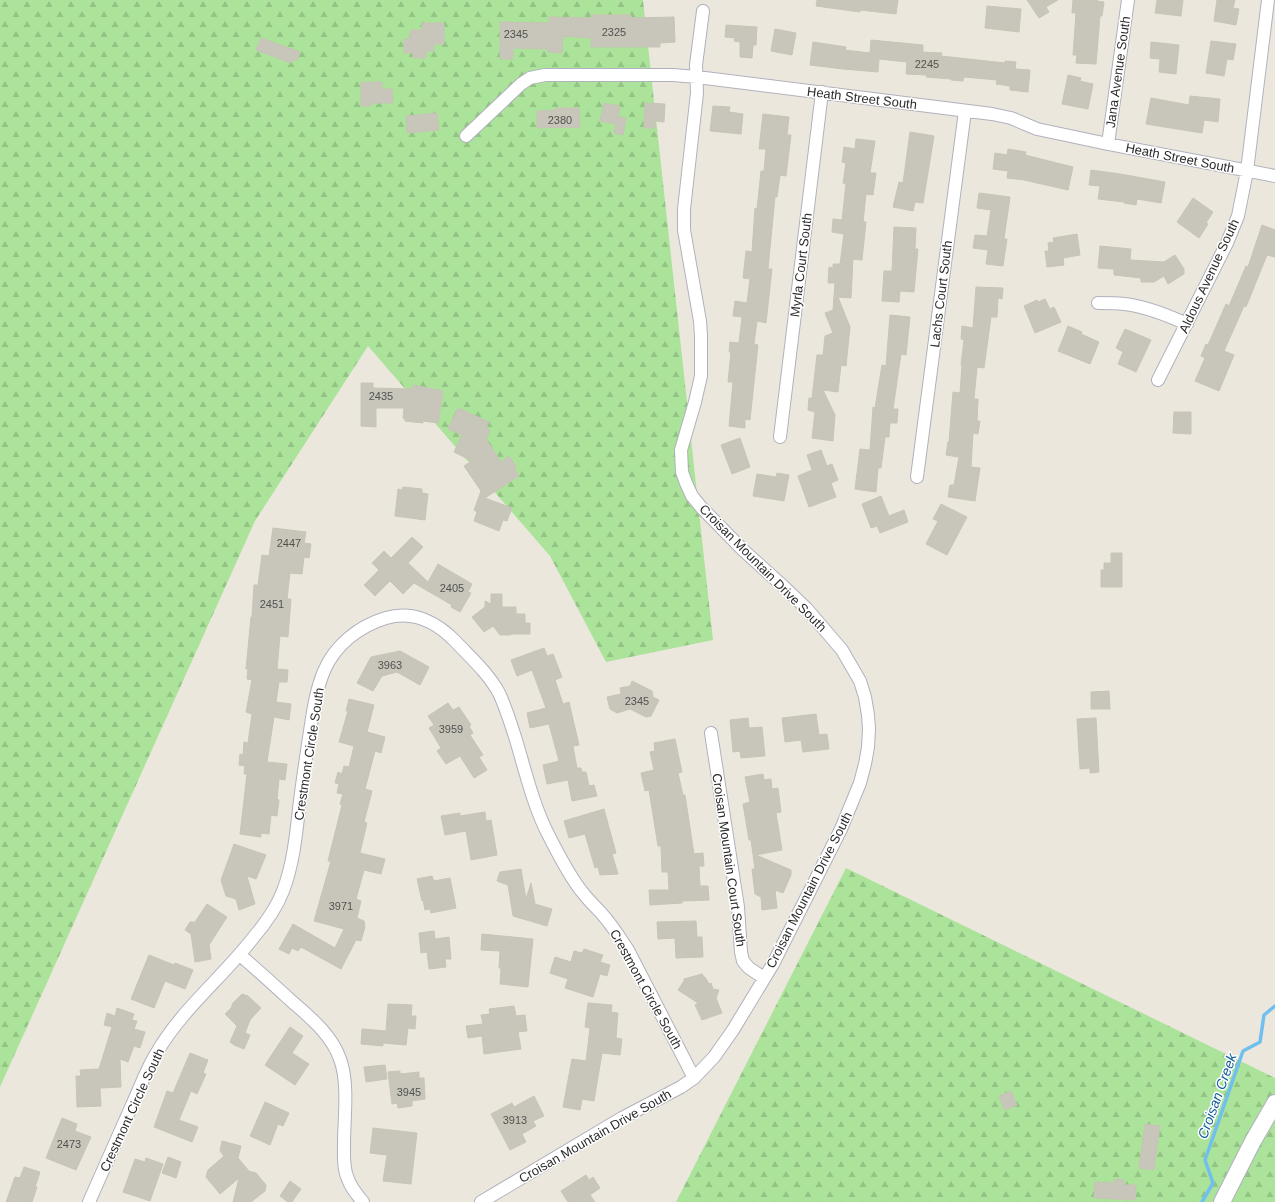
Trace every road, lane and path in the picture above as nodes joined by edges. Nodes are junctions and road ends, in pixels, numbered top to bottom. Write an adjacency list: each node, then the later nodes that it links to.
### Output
1 (1128, 0): 8 (street, Jana Avenue South)
2 (1268, 0): 9 (street, Aldous Avenue South)
3 (703, 11): 4 (street, Croisan Mountain Drive South)
4 (697, 76): 5 (street, Heath Street South); 7 (street, Heath Street South); 18 (street, Croisan Mountain Drive South)
5 (822, 92): 6 (street, Heath Street South); 14 (street, Myrla Court South)
6 (965, 111): 8 (street, Heath Street South); 15 (street, Lachs Court South)
7 (466, 136)
8 (1108, 144): 9 (street, Heath Street South)
9 (1247, 171): 10 (street, Heath Street South); 12 (street, Aldous Avenue South)
10 (1275, 176)
11 (1098, 303): 12 (street)
12 (1187, 324): 13 (street, Aldous Avenue South)
13 (1158, 380)
14 (780, 437)
15 (917, 477)
16 (711, 733): 18 (street, Croisan Mountain Court South)
17 (240, 955): 19 (street, Crestmont Circle South); 21 (street, Crestmont Circle South); 22 (street)
18 (764, 978): 19 (street, Croisan Mountain Drive South)
19 (694, 1078): 23 (street, Croisan Mountain Drive South)
20 (1275, 1103): 24 (main road)
21 (89, 1202)
22 (363, 1202)
23 (481, 1202)
24 (1222, 1202)

